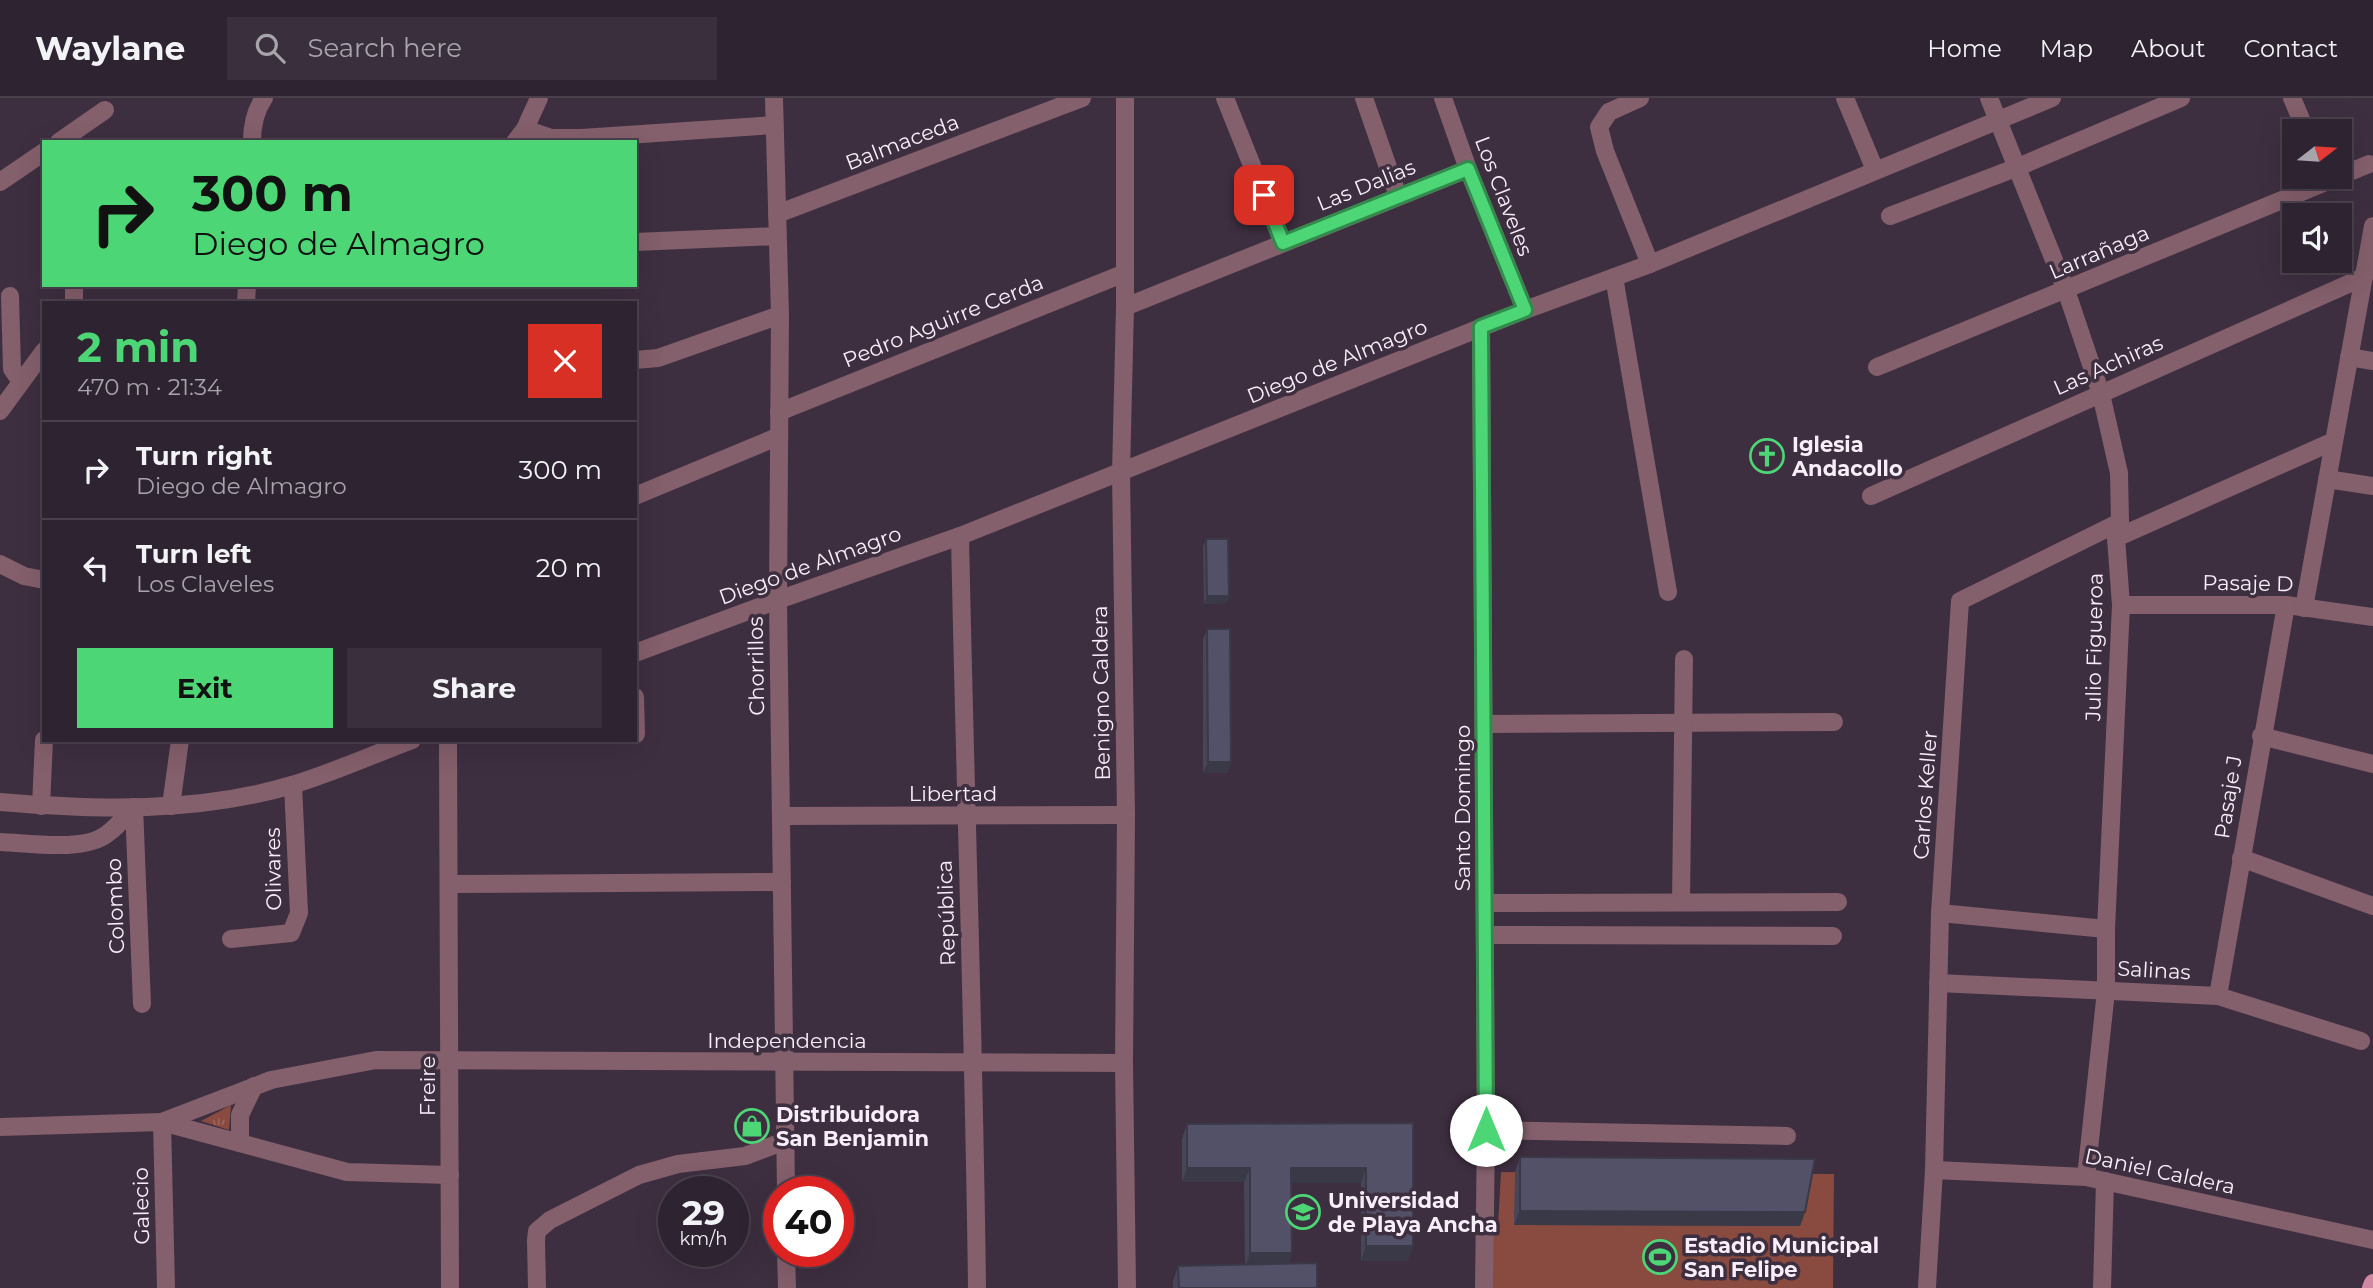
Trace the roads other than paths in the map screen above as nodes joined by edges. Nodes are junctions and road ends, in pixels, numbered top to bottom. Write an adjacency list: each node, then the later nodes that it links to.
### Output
1 (264, 98): 21 (street)
2 (539, 98): 19 (street)
3 (774, 98): 18 (street, Chorrillos)
4 (1082, 98): 31 (street, Balmaceda)
5 (1125, 98): 38 (street, Benigno Caldera)
6 (1224, 98): 36 (street)
7 (1364, 98): 30 (street)
8 (1443, 98): 25 (street, Los Claveles)
9 (1640, 98): 37 (street)
10 (1845, 98): 26 (street)
11 (1989, 98): 17 (street, Julio Figueroa)
12 (2052, 98): 17 (street, Diego de Almagro)
13 (2181, 98): 24 (street)
14 (2291, 98): 16 (street)
15 (105, 110): 20 (street)
16 (2301, 119)
17 (1998, 120): 24 (street, Julio Figueroa); 26 (street, Diego de Almagro)
18 (774, 125): 19 (street); 31 (street, Chorrillos)
19 (520, 135)
20 (62, 140)
21 (252, 140)
22 (42, 153): 28 (street)
23 (2369, 164): 27 (street, Larrañaga)
24 (2018, 167): 32 (street); 41 (street, Julio Figueroa)
25 (1468, 169): 30 (street, Las Dalias); 44 (street, Los Claveles)
26 (1875, 170): 37 (street, Diego de Almagro)
27 (2352, 170)
28 (0, 182)
29 (2306, 189): 41 (street, Larrañaga)
30 (1398, 196): 36 (street, Las Dalias)
31 (777, 214): 34 (street, Chorrillos)
32 (1890, 216)
33 (2373, 227): 40 (street)
34 (777, 236): 35 (street); 45 (street, Chorrillos)
35 (637, 242)
36 (1283, 243): 43 (street, Las Dalias)
37 (1650, 264): 39 (street, Diego de Almagro)
38 (1125, 273): 43 (street, Benigno Caldera); 55 (street, Pedro Aguirre Cerda)
39 (1614, 277): 44 (street, Diego de Almagro); 67 (street)
40 (2364, 277): 48 (street); 53 (street, Las Achiras)
41 (2066, 290): 51 (street, Larrañaga); 53 (street, Julio Figueroa)
42 (10, 296): 52 (street)
43 (1125, 307): 58 (street, Benigno Caldera)
44 (1525, 310): 46 (street, Diego de Almagro)
45 (780, 315): 49 (street); 55 (street, Chorrillos)
46 (1481, 327): 58 (street, Diego de Almagro); 76 (street, Santo Domingo)
47 (42, 354): 52 (street)
48 (2349, 357): 50 (street); 57 (street)
49 (637, 360)
50 (2373, 361)
51 (1877, 367)
52 (21, 382): 54 (street)
53 (2101, 394): 62 (street, Las Achiras); 63 (street, Julio Figueroa)
54 (0, 411)
55 (779, 412): 56 (street, Chorrillos)
56 (778, 437): 61 (street); 68 (street, Chorrillos)
57 (2334, 441): 59 (street); 63 (street, Carlos Keller)
58 (1121, 473): 64 (street, Diego de Almagro); 89 (street, Benigno Caldera)
59 (2328, 479): 60 (street); 71 (street)
60 (2373, 486)
61 (637, 495)
62 (1871, 495)
63 (2118, 530): 69 (street, Julio Figueroa); 100 (street, Carlos Keller)
64 (960, 536): 68 (street, Diego de Almagro); 91 (street, República)
65 (0, 564): 66 (street)
66 (42, 580)
67 (1668, 592)
68 (778, 600): 73 (street, Diego de Almagro); 90 (street, Chorrillos)
69 (2121, 604): 70 (street, Pasaje D); 101 (street, Julio Figueroa)
70 (2286, 605): 71 (street, Pasaje D); 78 (street, Pasaje J)
71 (2304, 608): 72 (street, Pasaje D)
72 (2373, 617)
73 (637, 652)
74 (1684, 659): 77 (street)
75 (1834, 722): 77 (street)
76 (1484, 724): 77 (street); 98 (street, Santo Domingo)
77 (1684, 724): 96 (street)
78 (2261, 736): 83 (street); 93 (street, Pasaje J)
79 (44, 742): 86 (street)
80 (180, 742): 87 (street)
81 (407, 742): 84 (street)
82 (449, 742): 95 (street, Freire)
83 (2373, 764)
84 (293, 785): 87 (street); 104 (street, Olivares)
85 (0, 802): 86 (street)
86 (41, 806): 88 (street)
87 (171, 806): 88 (street)
88 (134, 807): 92 (street); 108 (street, Colombo)
89 (1125, 815): 91 (street, Libertad); 113 (street, Benigno Caldera)
90 (781, 816): 91 (street, Libertad); 94 (street, Chorrillos)
91 (965, 816): 111 (street, República)
92 (0, 842)
93 (2241, 858): 99 (street); 107 (street, Pasaje J)
94 (782, 882): 95 (street); 112 (street, Chorrillos)
95 (449, 884): 110 (street, Freire)
96 (1681, 902): 97 (street); 98 (street)
97 (1838, 902)
98 (1485, 903): 102 (street, Santo Domingo)
99 (2373, 906)
100 (1940, 913): 101 (street, Salinas); 105 (street, Carlos Keller)
101 (2106, 929): 106 (street, Julio Figueroa)
102 (1485, 935): 103 (street); 117 (street, Santo Domingo)
103 (1833, 936)
104 (230, 939)
105 (1938, 983): 106 (street, Salinas); 121 (street, Carlos Keller)
106 (2106, 991): 107 (street, Salinas); 124 (street, Julio Figueroa)
107 (2218, 996): 109 (street, Salinas)
108 (142, 1004)
109 (2361, 1041)
110 (449, 1059): 112 (street, Independencia); 114 (street, Independencia); 122 (street, Freire)
111 (974, 1062): 112 (street, Independencia); 113 (street, Independencia); 134 (street, República)
112 (785, 1063): 119 (street, Chorrillos)
113 (1124, 1063): 135 (street, Benigno Caldera)
114 (254, 1086): 115 (street, Independencia); 120 (street)
115 (162, 1122): 116 (street); 120 (street); 130 (street, Galecio)
116 (0, 1127)
117 (1486, 1130): 118 (street); 136 (street, Santo Domingo)
118 (1787, 1136)
119 (785, 1141): 123 (street, Chorrillos); 132 (street)
120 (240, 1143): 122 (street)
121 (1934, 1170): 124 (street, Daniel Caldera); 129 (street, Carlos Keller)
122 (450, 1175): 131 (street, Freire)
123 (786, 1176)
124 (2087, 1177): 125 (street, Daniel Caldera)
125 (2105, 1181): 126 (street, Daniel Caldera); 137 (street)
126 (2373, 1240)
127 (786, 1267): 133 (street)
128 (2373, 1283): 138 (main road)
129 (1927, 1287)
130 (166, 1288)
131 (450, 1288)
132 (537, 1288)
133 (787, 1288)
134 (977, 1288)
135 (1127, 1288)
136 (1484, 1288)
137 (2102, 1288)
138 (2371, 1288)

